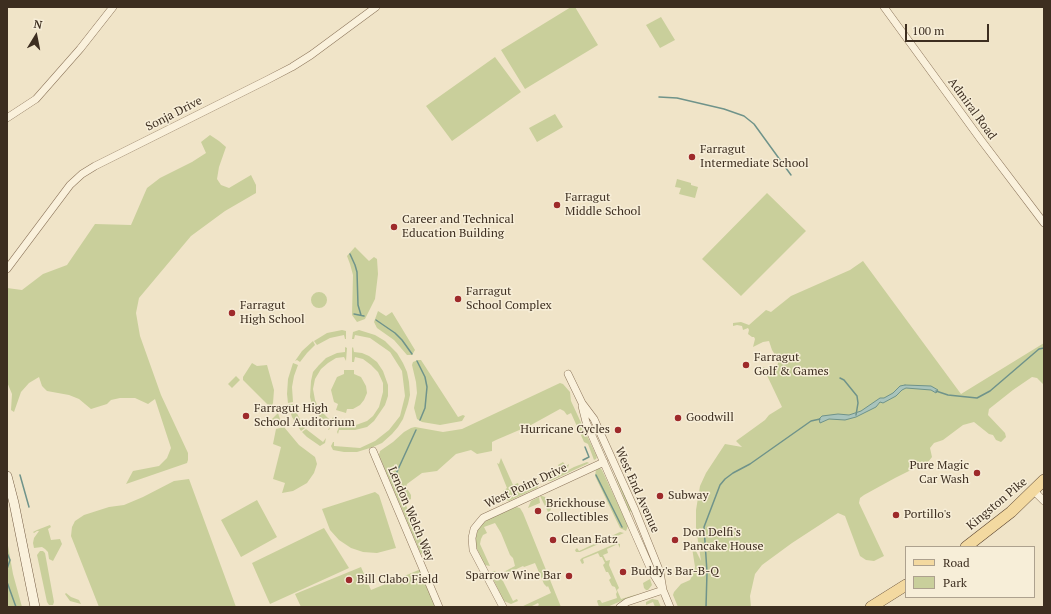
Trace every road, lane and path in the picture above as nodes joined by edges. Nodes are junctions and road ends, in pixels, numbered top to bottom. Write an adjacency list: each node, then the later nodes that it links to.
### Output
1 (113, 7): 4 (street)
2 (376, 7): 6 (street, Sonja Drive)
3 (884, 7): 5 (street, Admiral Road)
4 (7, 118)
5 (1044, 223)
6 (7, 269)
7 (568, 374): 8 (street, West End Avenue)
8 (582, 404): 10 (street, West End Avenue); 17 (street, West End Avenue)
9 (373, 451): 19 (street, Lendon Welch Way)
10 (604, 462): 17 (street, West End Avenue); 20 (street, West Point Drive)
11 (7, 476): 18 (main road)
12 (1044, 480): 13 (main road, Kingston Pike)
13 (1034, 491): 14 (street); 15 (main road, Kingston Pike)
14 (1044, 501)
15 (967, 546)
16 (905, 586): 23 (main road)
17 (662, 590): 21 (street); 22 (street, West End Avenue)
18 (35, 607)
19 (439, 607)
20 (503, 607)
21 (620, 607)
22 (670, 607)
23 (871, 607)

